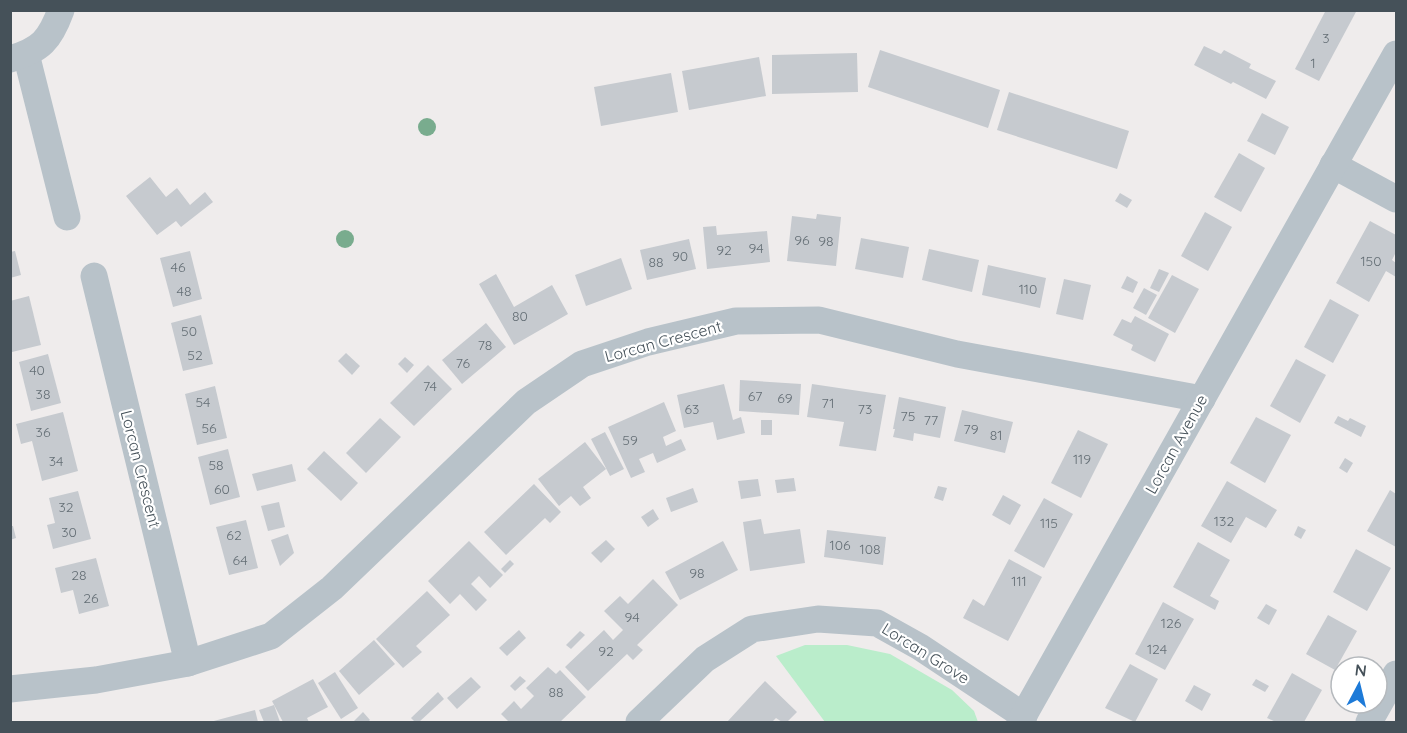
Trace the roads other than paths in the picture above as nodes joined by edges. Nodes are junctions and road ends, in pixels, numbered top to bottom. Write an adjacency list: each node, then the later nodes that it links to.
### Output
1 (61, 10): 3 (street)
2 (1396, 54): 4 (street, Lorcan Avenue)
3 (18, 57): 6 (street)
4 (1333, 165): 5 (street); 8 (street, Lorcan Avenue)
5 (1396, 199)
6 (67, 218)
7 (94, 276): 9 (street, Lorcan Crescent)
8 (1202, 399): 9 (street, Lorcan Crescent); 12 (street, Lorcan Avenue)
9 (188, 663): 11 (street, Lorcan Crescent)
10 (1396, 674): 14 (street)
11 (10, 689)
12 (1022, 719): 13 (street, Lorcan Grove)
13 (639, 723)
14 (1369, 723)

